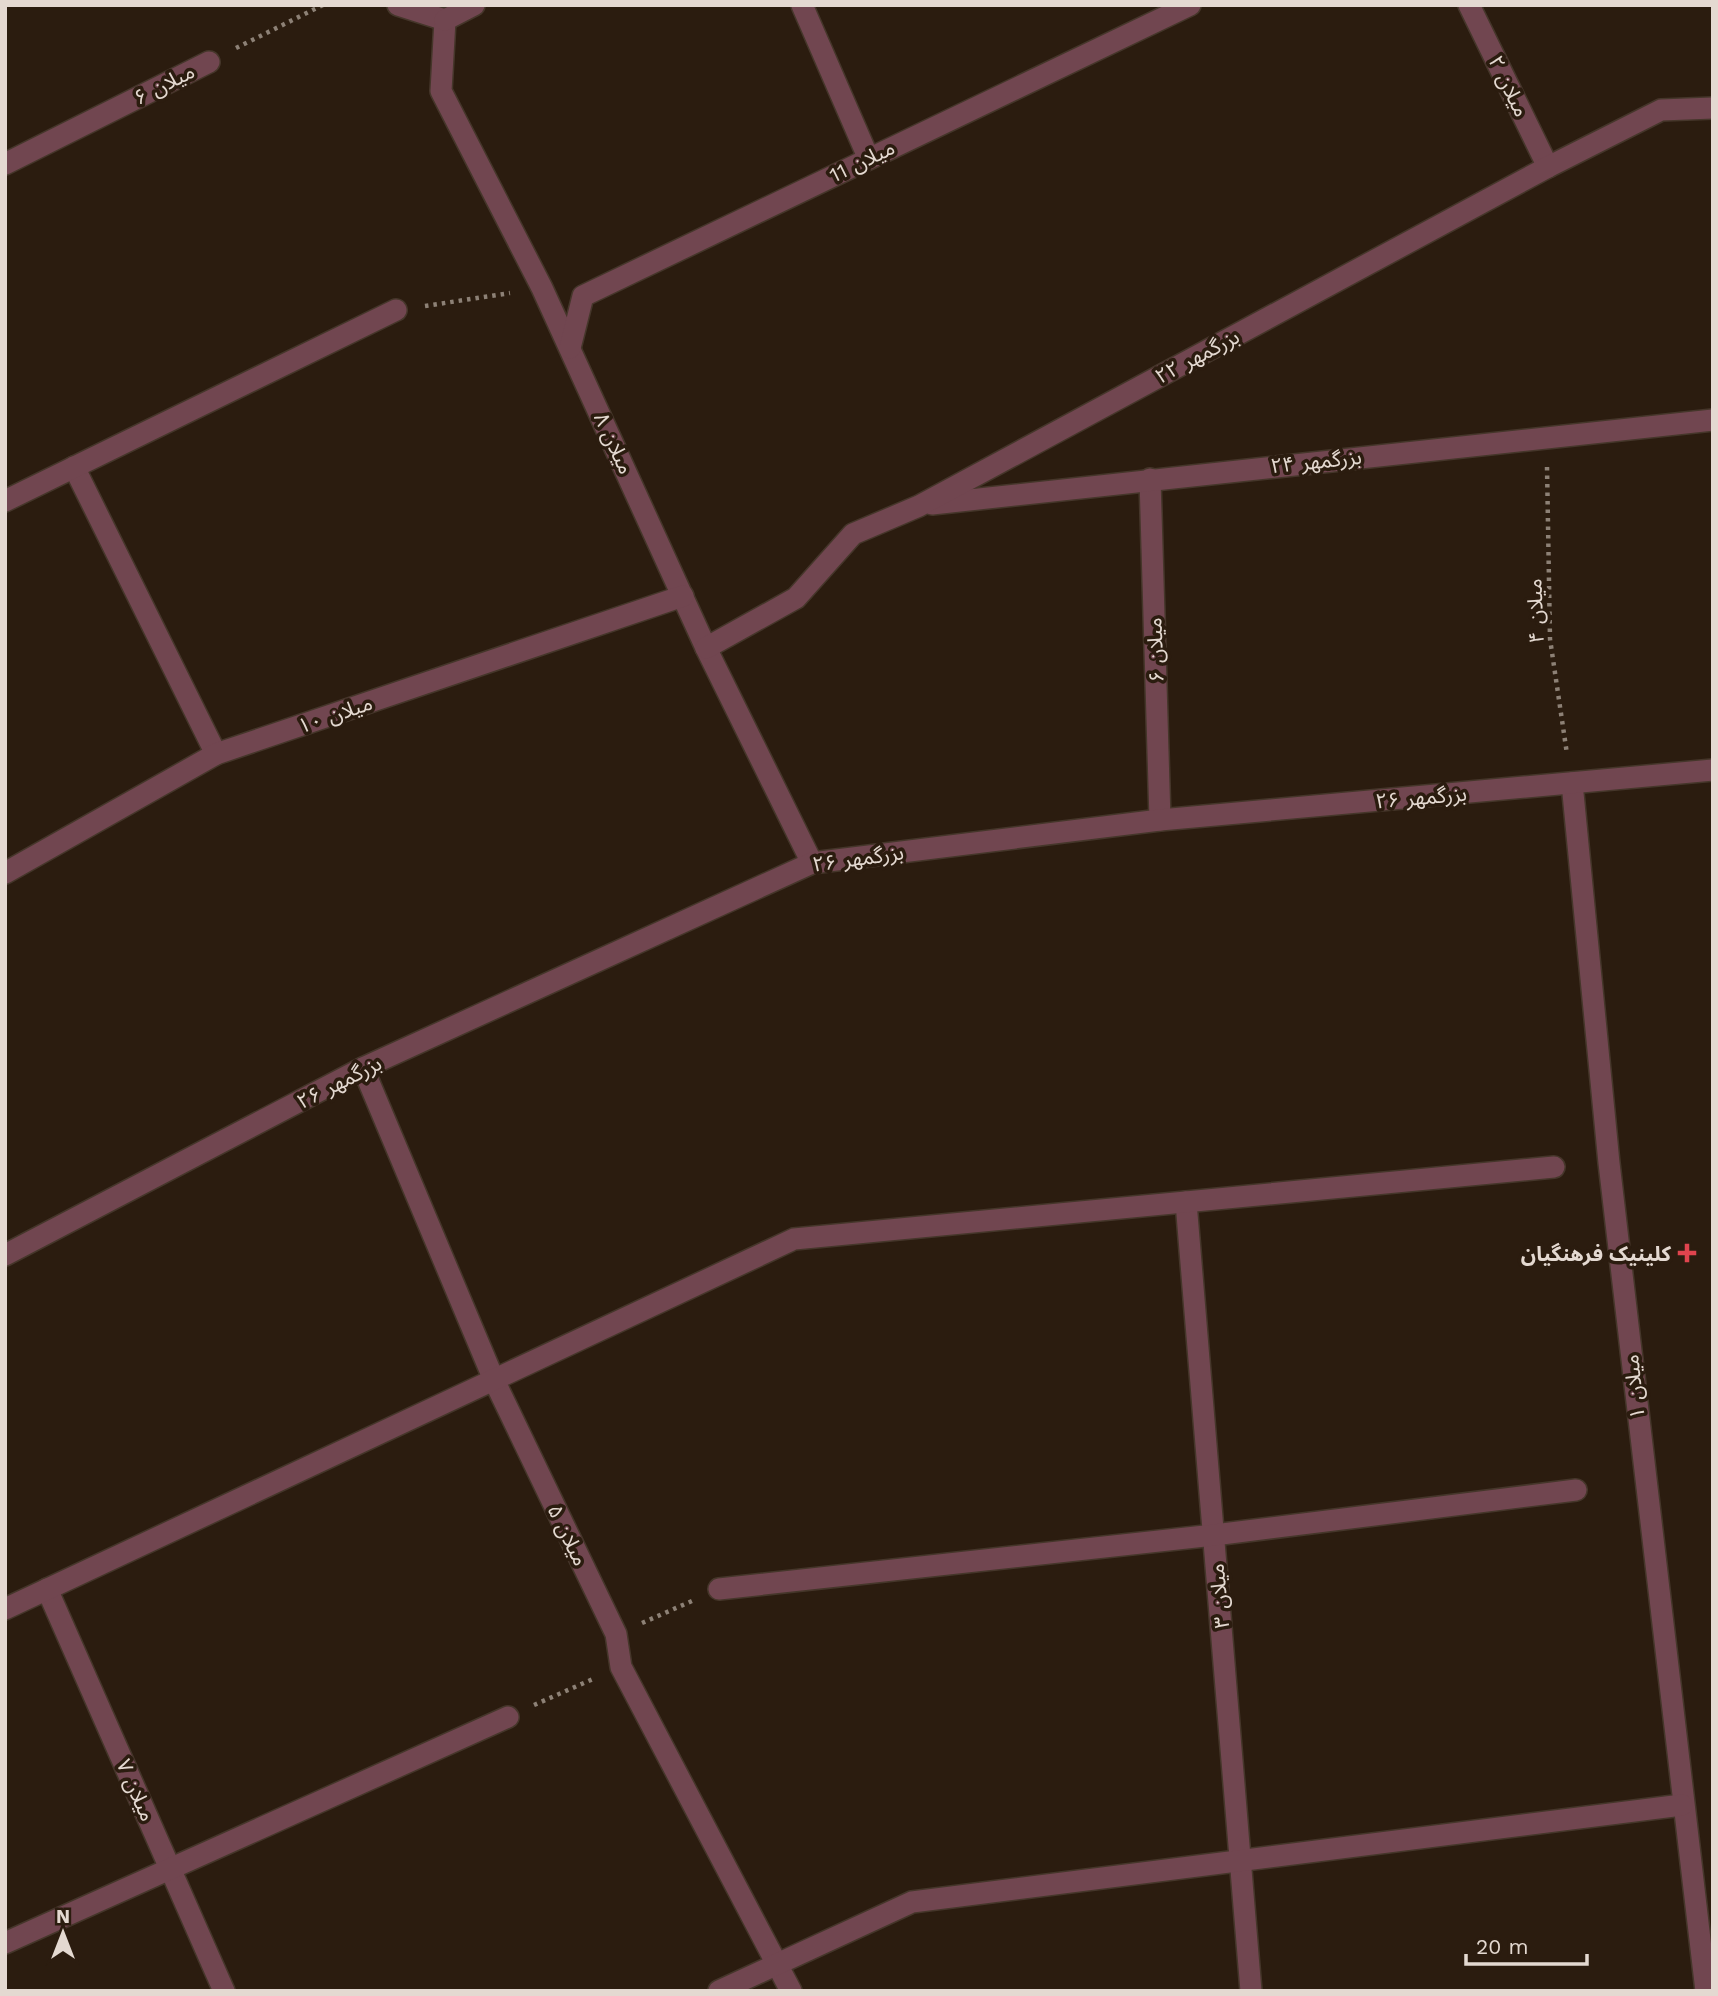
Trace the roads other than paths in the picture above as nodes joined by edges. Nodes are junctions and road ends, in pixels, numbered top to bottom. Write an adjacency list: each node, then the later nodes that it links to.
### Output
1 (398, 5): 6 (street)
2 (474, 5): 6 (street)
3 (802, 5): 9 (street)
4 (1191, 5): 9 (street, میلان 11)
5 (1469, 5): 11 (street, میلان ۲)
6 (445, 20): 13 (street, میلان ۸)
7 (209, 62): 10 (street, میلان ۶)
8 (1713, 108): 11 (street, بزرگمهر ۲۲)
9 (868, 157): 13 (street, میلان 11)
10 (5, 164)
11 (1548, 166): 18 (street, بزرگمهر ۲۲)
12 (396, 310): 15 (street)
13 (570, 348): 19 (street, میلان ۸)
14 (1713, 420): 16 (street, بزرگمهر ۲۴)
15 (74, 467): 17 (street); 21 (street)
16 (1150, 479): 18 (street, بزرگمهر ۲۴); 24 (street, میلان ۶)
17 (5, 501)
18 (919, 506): 20 (street, بزرگمهر ۲۲)
19 (683, 596): 20 (street, میلان ۸); 21 (street, میلان ۱۰)
20 (706, 648): 25 (street, میلان ۸)
21 (216, 754): 26 (street, میلان ۱۰)
22 (1713, 770): 23 (street, بزرگمهر ۲۶)
23 (1572, 783): 24 (street, بزرگمهر ۲۶); 38 (street, میلان ۱)
24 (1160, 820): 25 (street, بزرگمهر ۲۶)
25 (811, 863): 27 (street, بزرگمهر ۲۶)
26 (5, 873)
27 (363, 1069): 30 (street, بزرگمهر ۲۶); 31 (street, میلان ۵)
28 (1554, 1167): 29 (street)
29 (1186, 1202): 31 (street); 33 (street, میلان ۳)
30 (5, 1255)
31 (494, 1380): 34 (street); 42 (street, میلان ۵)
32 (1576, 1490): 33 (street)
33 (1213, 1535): 35 (street); 39 (street, میلان ۳)
34 (47, 1589): 36 (street); 40 (street, میلان ۷)
35 (719, 1589)
36 (5, 1609)
37 (508, 1717): 40 (street)
38 (1682, 1805): 39 (street); 47 (street, میلان ۱)
39 (1241, 1860): 42 (street); 46 (street, میلان ۳)
40 (171, 1869): 41 (street); 43 (street, میلان ۷)
41 (5, 1943)
42 (778, 1963): 44 (street); 45 (street, میلان ۵)
43 (224, 1991)
44 (719, 1991)
45 (791, 1991)
46 (1251, 1991)
47 (1706, 1991)

